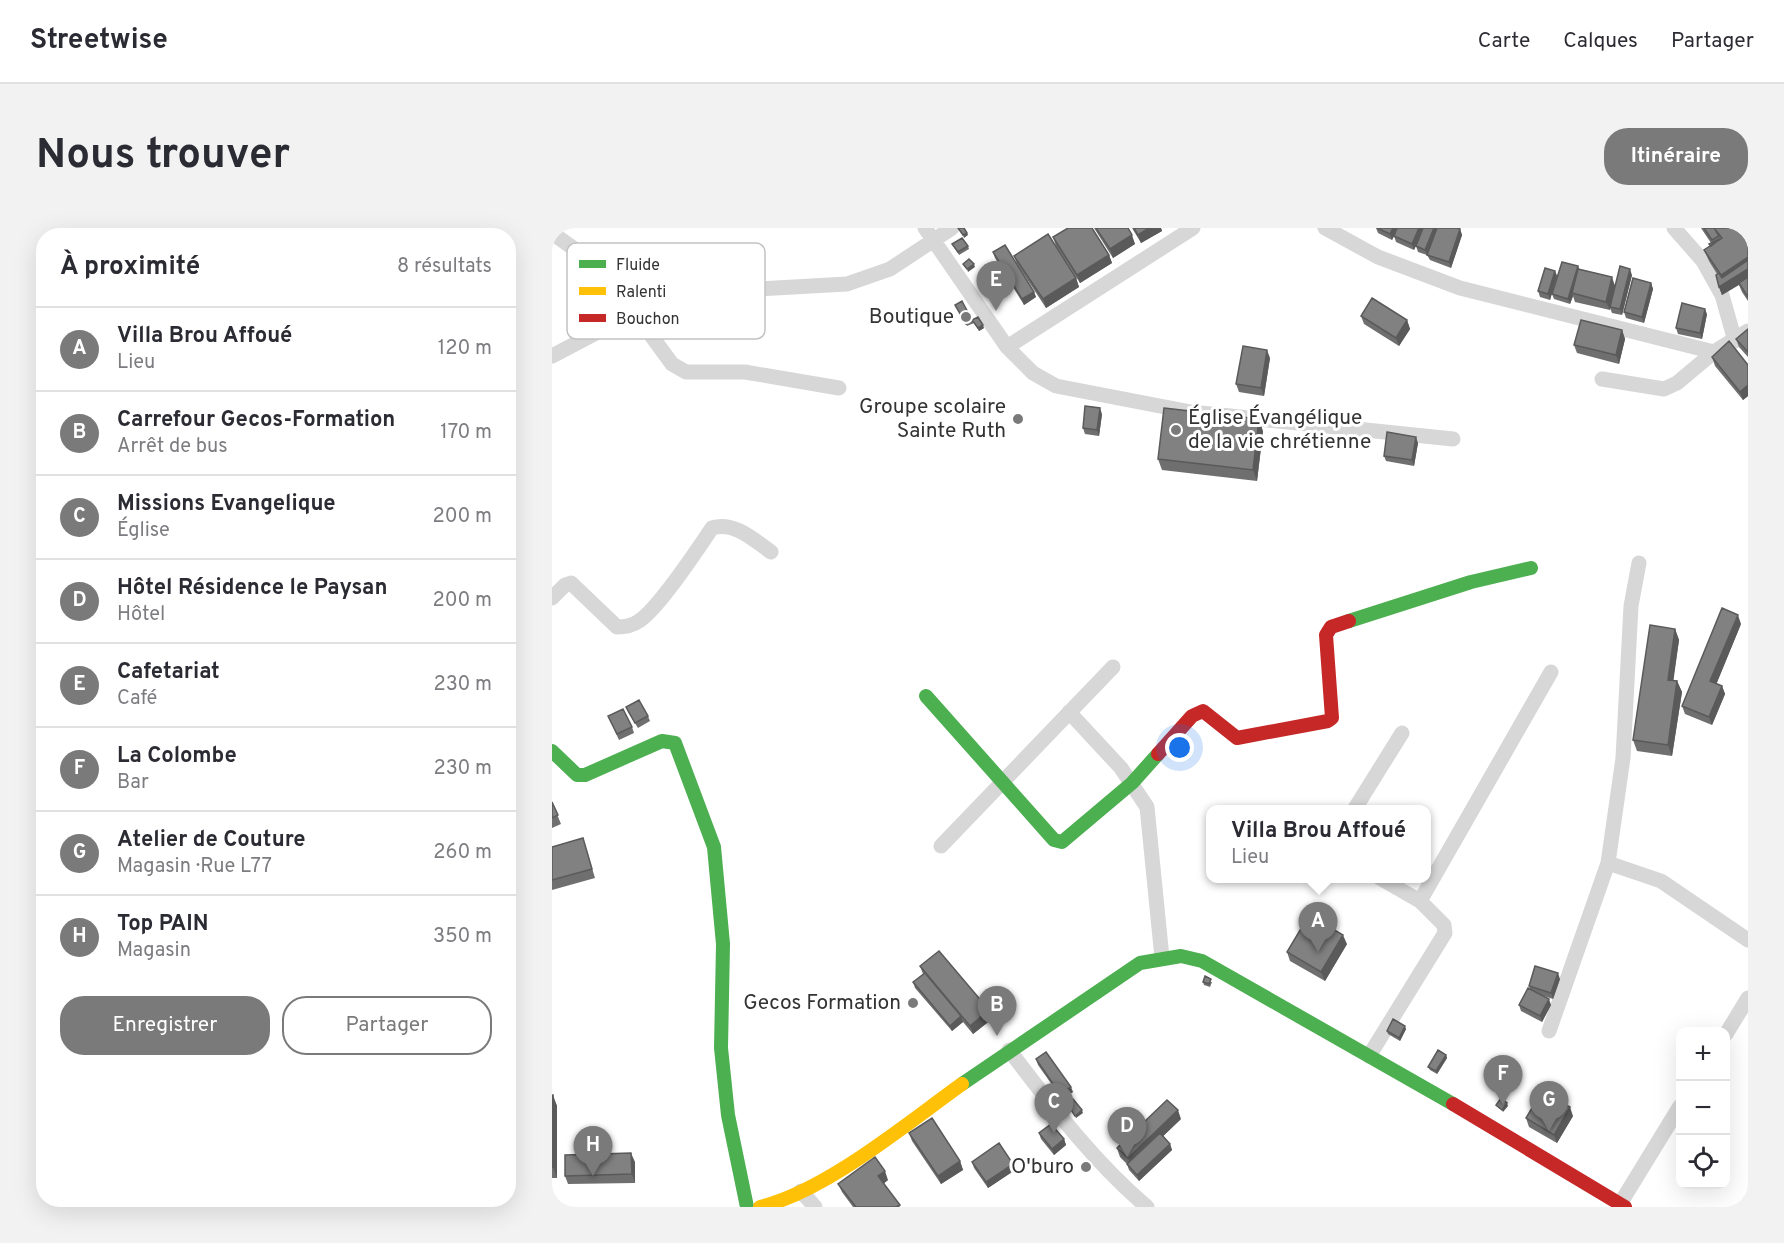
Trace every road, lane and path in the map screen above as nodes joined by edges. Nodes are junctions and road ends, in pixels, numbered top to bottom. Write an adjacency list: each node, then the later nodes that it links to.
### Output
1 (952, 228): 6 (street)
2 (1193, 228): 13 (street)
3 (1325, 228): 14 (street)
4 (1674, 228): 12 (street)
5 (552, 233): 7 (street)
6 (929, 233): 8 (street); 13 (street)
7 (567, 244)
8 (765, 288)
9 (1748, 331): 12 (street)
10 (584, 339): 15 (street)
11 (654, 339): 17 (street)
12 (1735, 341): 14 (street)
13 (1007, 347): 18 (street)
14 (1714, 352): 16 (street)
15 (552, 356)
16 (1602, 379)
17 (839, 388)
18 (1453, 439)
19 (771, 552): 22 (street)
20 (1639, 563): 33 (street)
21 (1531, 568): 30 (street)
22 (552, 598)
23 (1113, 667): 26 (street)
24 (1551, 672): 34 (street)
25 (926, 696): 29 (street)
26 (1069, 712): 29 (street); 30 (street)
27 (1402, 733): 31 (street)
28 (552, 751): 48 (street)
29 (1003, 780): 30 (street); 32 (street)
30 (1132, 783): 39 (street)
31 (1357, 805)
32 (941, 846)
33 (1608, 863): 38 (street); 42 (street)
34 (1431, 882)
35 (1387, 883): 37 (street)
36 (1430, 883): 37 (street)
37 (1420, 901): 44 (street)
38 (1748, 940)
39 (1162, 958): 43 (street); 44 (street)
40 (1748, 998): 41 (street)
41 (1729, 1027)
42 (1549, 1032)
43 (1008, 1050): 46 (street); 51 (street)
44 (1369, 1056): 47 (street)
45 (1676, 1113): 47 (street)
46 (801, 1191): 49 (street); 50 (street)
47 (1622, 1205)
48 (747, 1207)
49 (760, 1207)
50 (815, 1207)
51 (1147, 1207)

